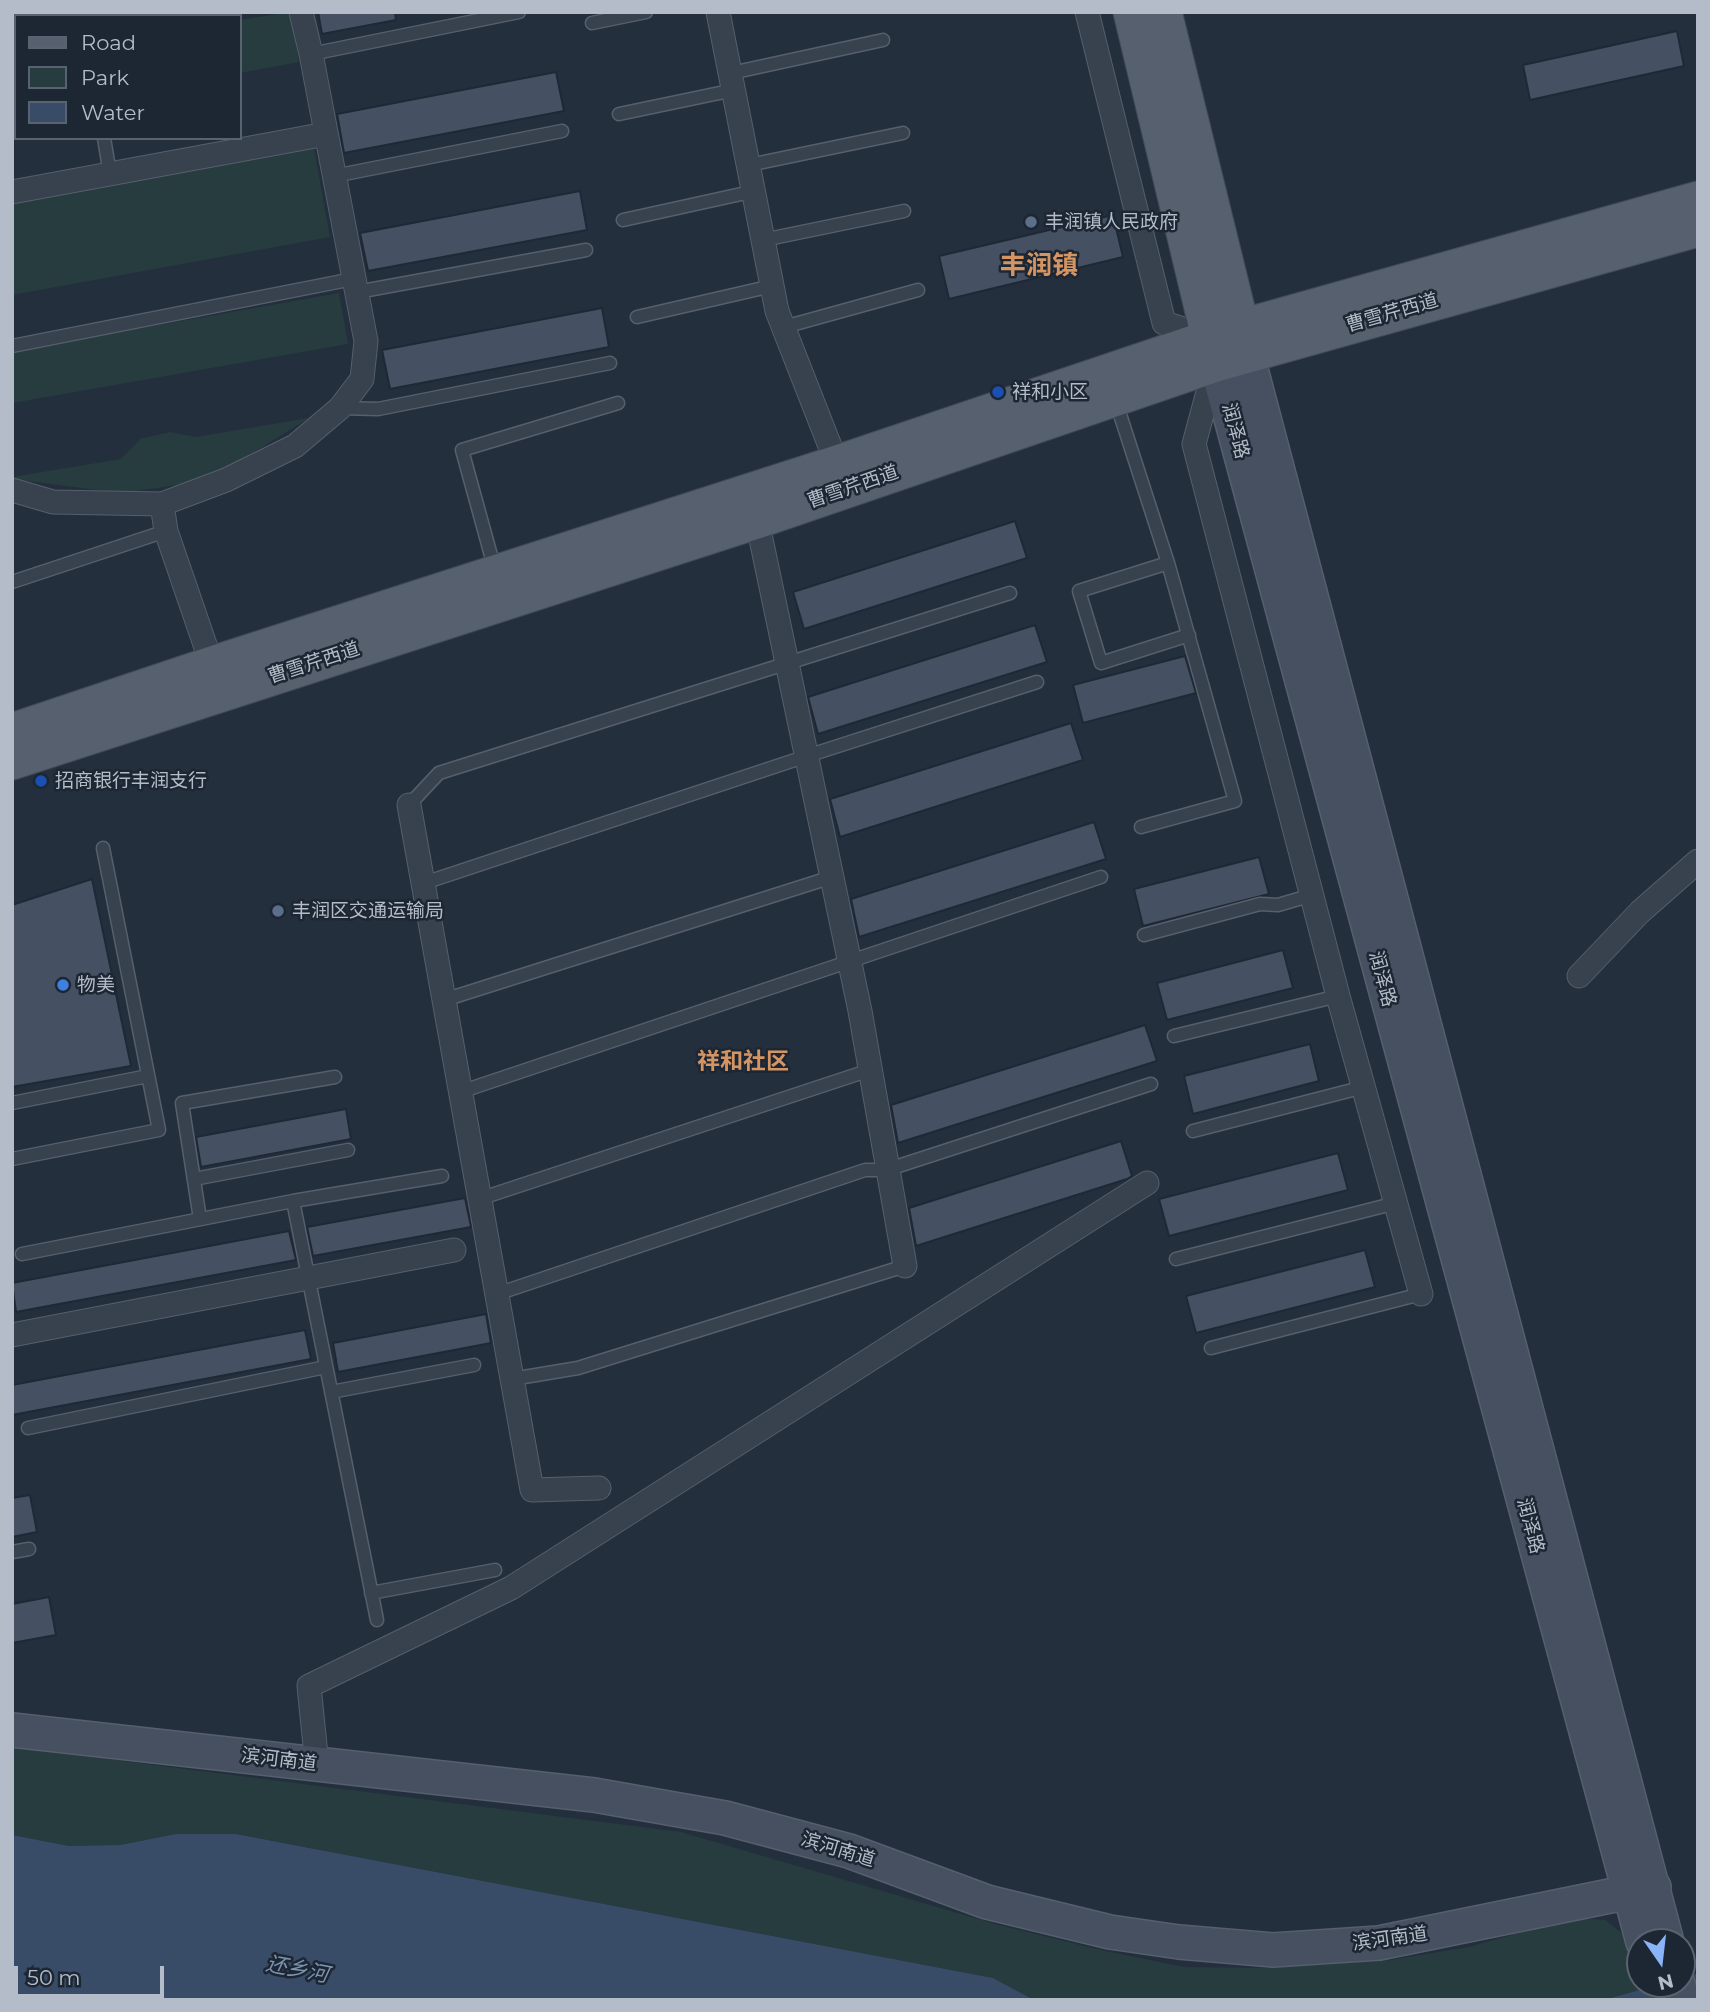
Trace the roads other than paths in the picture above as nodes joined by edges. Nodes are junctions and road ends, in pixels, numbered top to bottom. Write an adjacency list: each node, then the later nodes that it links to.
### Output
1 (301, 12): 10 (street)
2 (519, 12): 10 (lane)
3 (646, 12): 8 (lane)
4 (718, 12): 11 (street)
5 (1087, 12): 34 (street)
6 (1132, 12): 34 (main road, 润泽路)
7 (1163, 12): 34 (main road, 润泽路)
8 (592, 23)
9 (883, 40): 11 (lane)
10 (311, 54): 15 (street)
11 (732, 82): 12 (lane); 17 (street)
12 (619, 114)
13 (562, 131): 19 (lane)
14 (904, 133): 17 (lane)
15 (326, 134): 18 (street); 19 (street)
16 (104, 140): 18 (lane)
17 (749, 165): 20 (street)
18 (110, 174): 21 (street)
19 (334, 176): 28 (street)
20 (755, 191): 24 (lane); 26 (street)
21 (12, 192)
22 (1698, 200): 34 (main road, 曹雪芹西道)
23 (904, 211): 26 (lane)
24 (623, 220)
25 (1698, 228): 34 (main road, 曹雪芹西道)
26 (764, 240): 29 (street)
27 (586, 250): 28 (lane)
28 (355, 285): 33 (lane); 38 (street)
29 (772, 286): 31 (lane); 32 (street)
30 (918, 290): 32 (lane)
31 (637, 317)
32 (783, 327): 39 (street)
33 (12, 346)
34 (1229, 346): 36 (main road, 曹雪芹西道); 39 (main road, 曹雪芹西道); 62 (street); 109 (main road, 润泽路)
35 (610, 363): 38 (lane)
36 (1115, 398): 42 (main road, 曹雪芹西道); 44 (lane)
37 (618, 403): 45 (lane)
38 (340, 408): 41 (street)
39 (837, 464): 45 (main road, 曹雪芹西道)
40 (12, 490): 41 (street)
41 (162, 504): 43 (street)
42 (757, 520): 49 (street); 54 (main road, 曹雪芹西道)
43 (166, 531): 46 (lane); 50 (street)
44 (1168, 563): 48 (lane); 48 (lane)
45 (496, 573): 50 (main road, 曹雪芹西道)
46 (12, 582)
47 (1010, 593): 49 (lane)
48 (1189, 635): 56 (lane)
49 (787, 663): 53 (street); 55 (lane)
50 (212, 665): 52 (main road, 曹雪芹西道)
51 (1037, 682): 53 (lane)
52 (12, 732)
53 (807, 755): 59 (street); 61 (lane)
54 (12, 761)
55 (409, 805): 61 (street)
56 (1141, 827)
57 (103, 848): 70 (lane)
58 (1698, 861): 65 (street)
59 (832, 877): 64 (street); 67 (lane)
60 (1101, 877): 64 (lane)
61 (424, 883): 67 (street)
62 (1312, 895): 63 (lane); 66 (street)
63 (1144, 935)
64 (850, 962): 69 (street); 74 (lane)
65 (1579, 976)
66 (1338, 996): 68 (lane); 73 (street)
67 (444, 1000): 74 (street)
68 (1174, 1036)
69 (870, 1070): 79 (street); 83 (lane)
70 (148, 1076): 75 (lane); 78 (lane)
71 (335, 1077): 81 (lane)
72 (1151, 1084): 79 (lane)
73 (1364, 1087): 76 (lane); 85 (street)
74 (460, 1092): 83 (street)
75 (12, 1102)
76 (1193, 1131)
77 (348, 1150): 81 (lane)
78 (12, 1159)
79 (886, 1170): 90 (street); 92 (lane)
80 (442, 1176): 84 (lane)
81 (194, 1179): 86 (lane)
82 (1147, 1183): 108 (street)
83 (480, 1199): 92 (street)
84 (293, 1201): 86 (lane); 91 (lane)
85 (1396, 1203): 89 (lane); 93 (street)
86 (200, 1219): 88 (lane)
87 (454, 1250): 91 (street)
88 (22, 1254)
89 (1177, 1259)
90 (905, 1266): 98 (lane)
91 (308, 1278): 94 (street); 97 (lane)
92 (497, 1294): 98 (street)
93 (1421, 1294): 95 (lane)
94 (12, 1335)
95 (1211, 1348)
96 (474, 1365): 99 (lane)
97 (326, 1367): 99 (lane); 100 (lane)
98 (512, 1380): 101 (street)
99 (331, 1392): 105 (lane)
100 (28, 1428)
101 (599, 1488)
102 (29, 1549): 103 (lane)
103 (12, 1552)
104 (495, 1570): 105 (lane)
105 (371, 1593): 106 (lane)
106 (377, 1620)
107 (12, 1730): 108 (main road, 滨河南道)
108 (317, 1765): 109 (main road, 滨河南道)
109 (1641, 1890): 110 (main road, 润泽路); 111 (main road, 润泽路)
110 (1642, 1928)
111 (1660, 1928)

